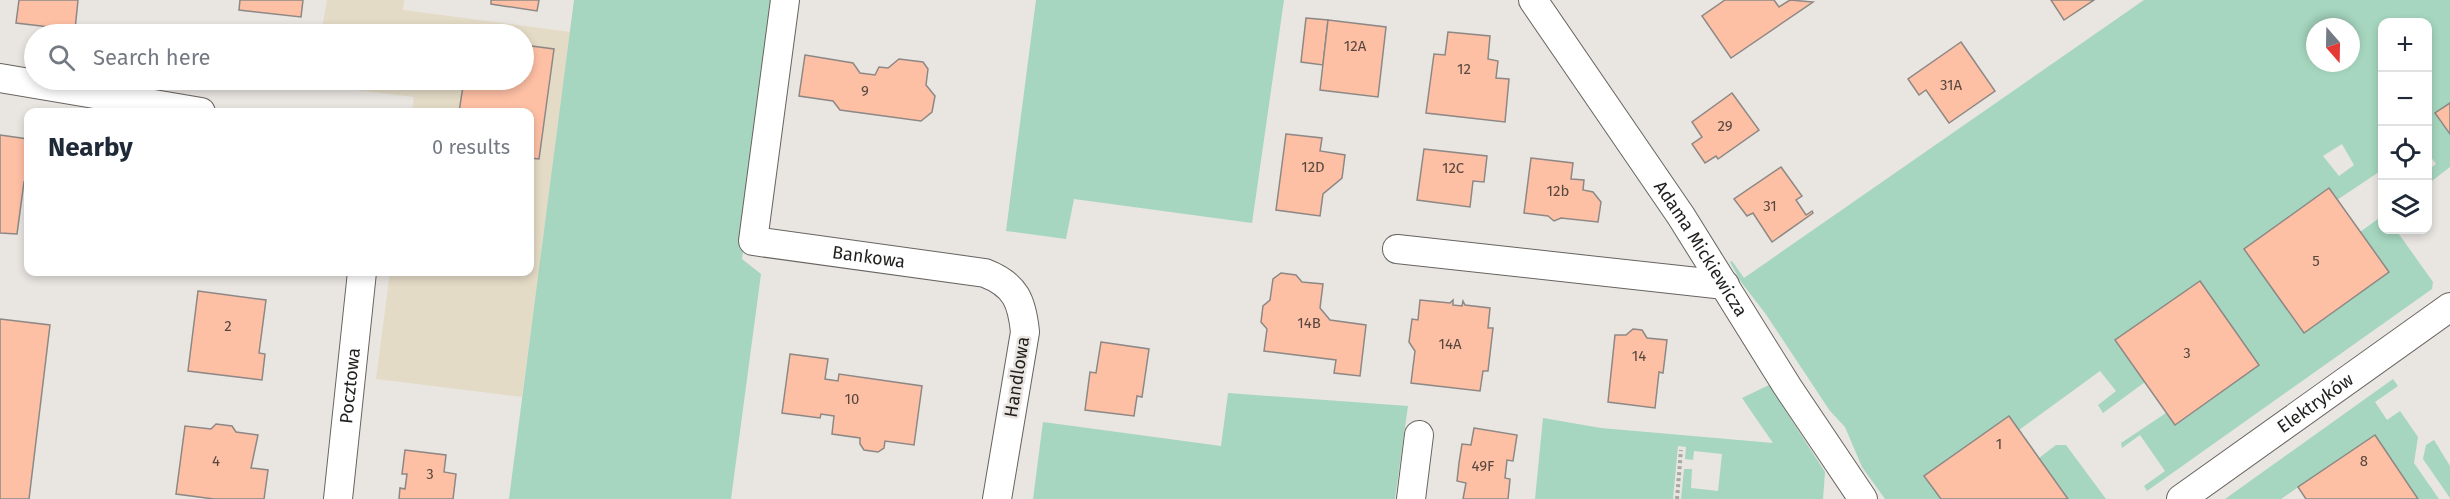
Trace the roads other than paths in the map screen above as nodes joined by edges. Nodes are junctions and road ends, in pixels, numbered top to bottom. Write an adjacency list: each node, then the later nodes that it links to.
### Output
1 (785, 0): 8 (street, Bankowa)
2 (1533, 0): 10 (street, Adama Mickiewicza)
3 (0, 78): 4 (street)
4 (24, 82)
5 (71, 90): 6 (street)
6 (177, 108)
7 (1397, 249): 10 (street)
8 (985, 273): 14 (street, Handlowa)
9 (362, 276): 13 (street, Pocztowa)
10 (1725, 285): 16 (street, Adama Mickiewicza)
11 (2450, 307): 17 (street, Elektryków)
12 (1419, 435): 15 (street)
13 (338, 499)
14 (997, 499)
15 (1410, 499)
16 (1863, 499)
17 (2181, 499)

